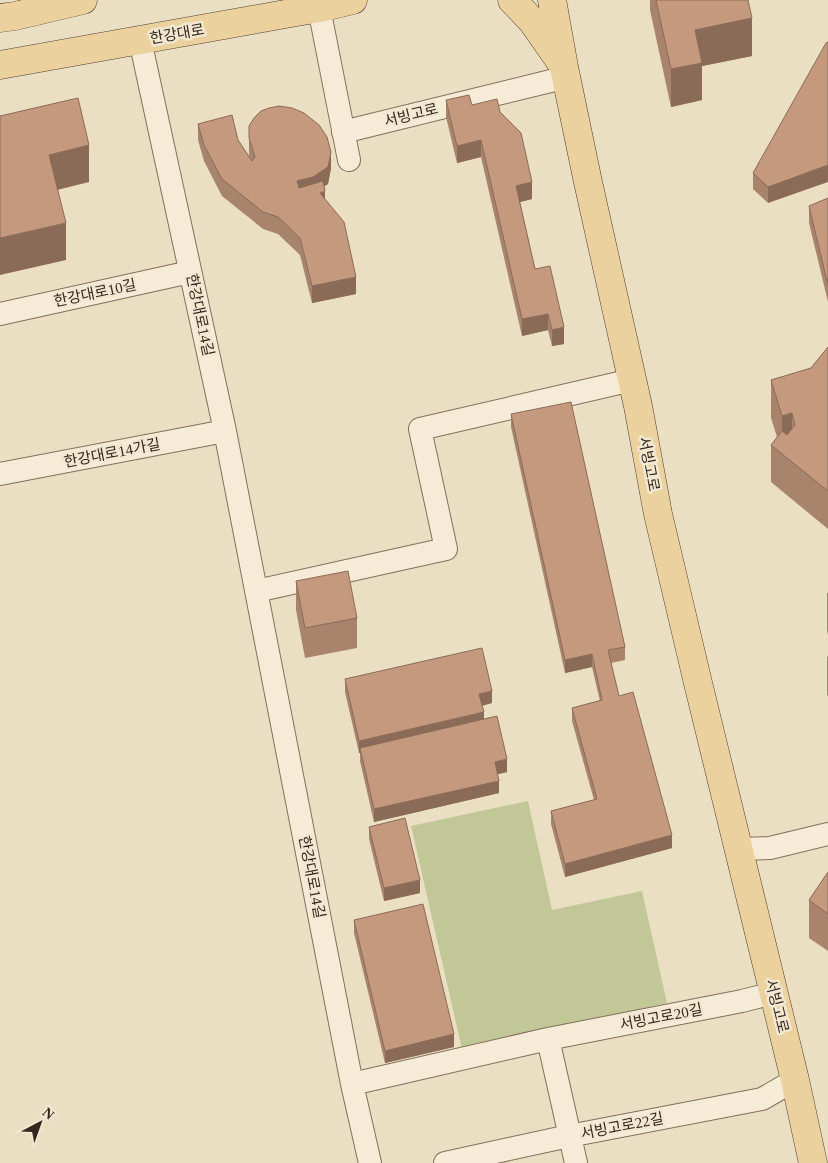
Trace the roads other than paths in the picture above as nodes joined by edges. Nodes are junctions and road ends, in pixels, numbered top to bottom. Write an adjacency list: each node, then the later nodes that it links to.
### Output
1 (82, 0): 6 (main road)
2 (353, 0): 5 (main road, 한강대로)
3 (512, 0): 9 (main road)
4 (552, 0): 9 (main road, 서빙고로)
5 (319, 8): 7 (main road, 한강대로); 10 (street)
6 (0, 18)
7 (140, 40): 8 (main road, 한강대로); 12 (street, 한강대로14길)
8 (0, 65)
9 (565, 72): 10 (street, 서빙고로); 14 (main road, 서빙고로)
10 (343, 132): 11 (street)
11 (349, 160)
12 (190, 272): 13 (street, 한강대로10길); 15 (street, 한강대로14길)
13 (0, 314)
14 (632, 380): 17 (street); 19 (main road, 서빙고로)
15 (225, 431): 16 (street, 한강대로14가길); 17 (street, 한강대로14길)
16 (0, 474)
17 (256, 591): 23 (street, 한강대로14길)
18 (828, 834): 19 (street)
19 (738, 849): 20 (main road, 서빙고로)
20 (774, 994): 21 (street, 서빙고로20길); 22 (main road, 서빙고로)
21 (548, 1039): 23 (street, 서빙고로20길); 24 (street)
22 (795, 1080): 24 (street, 서빙고로22길); 28 (main road, 서빙고로)
23 (352, 1084): 25 (street, 한강대로14길)
24 (569, 1136): 26 (street, 서빙고로22길); 27 (street)
25 (370, 1163)
26 (445, 1163)
27 (576, 1163)
28 (813, 1163)

